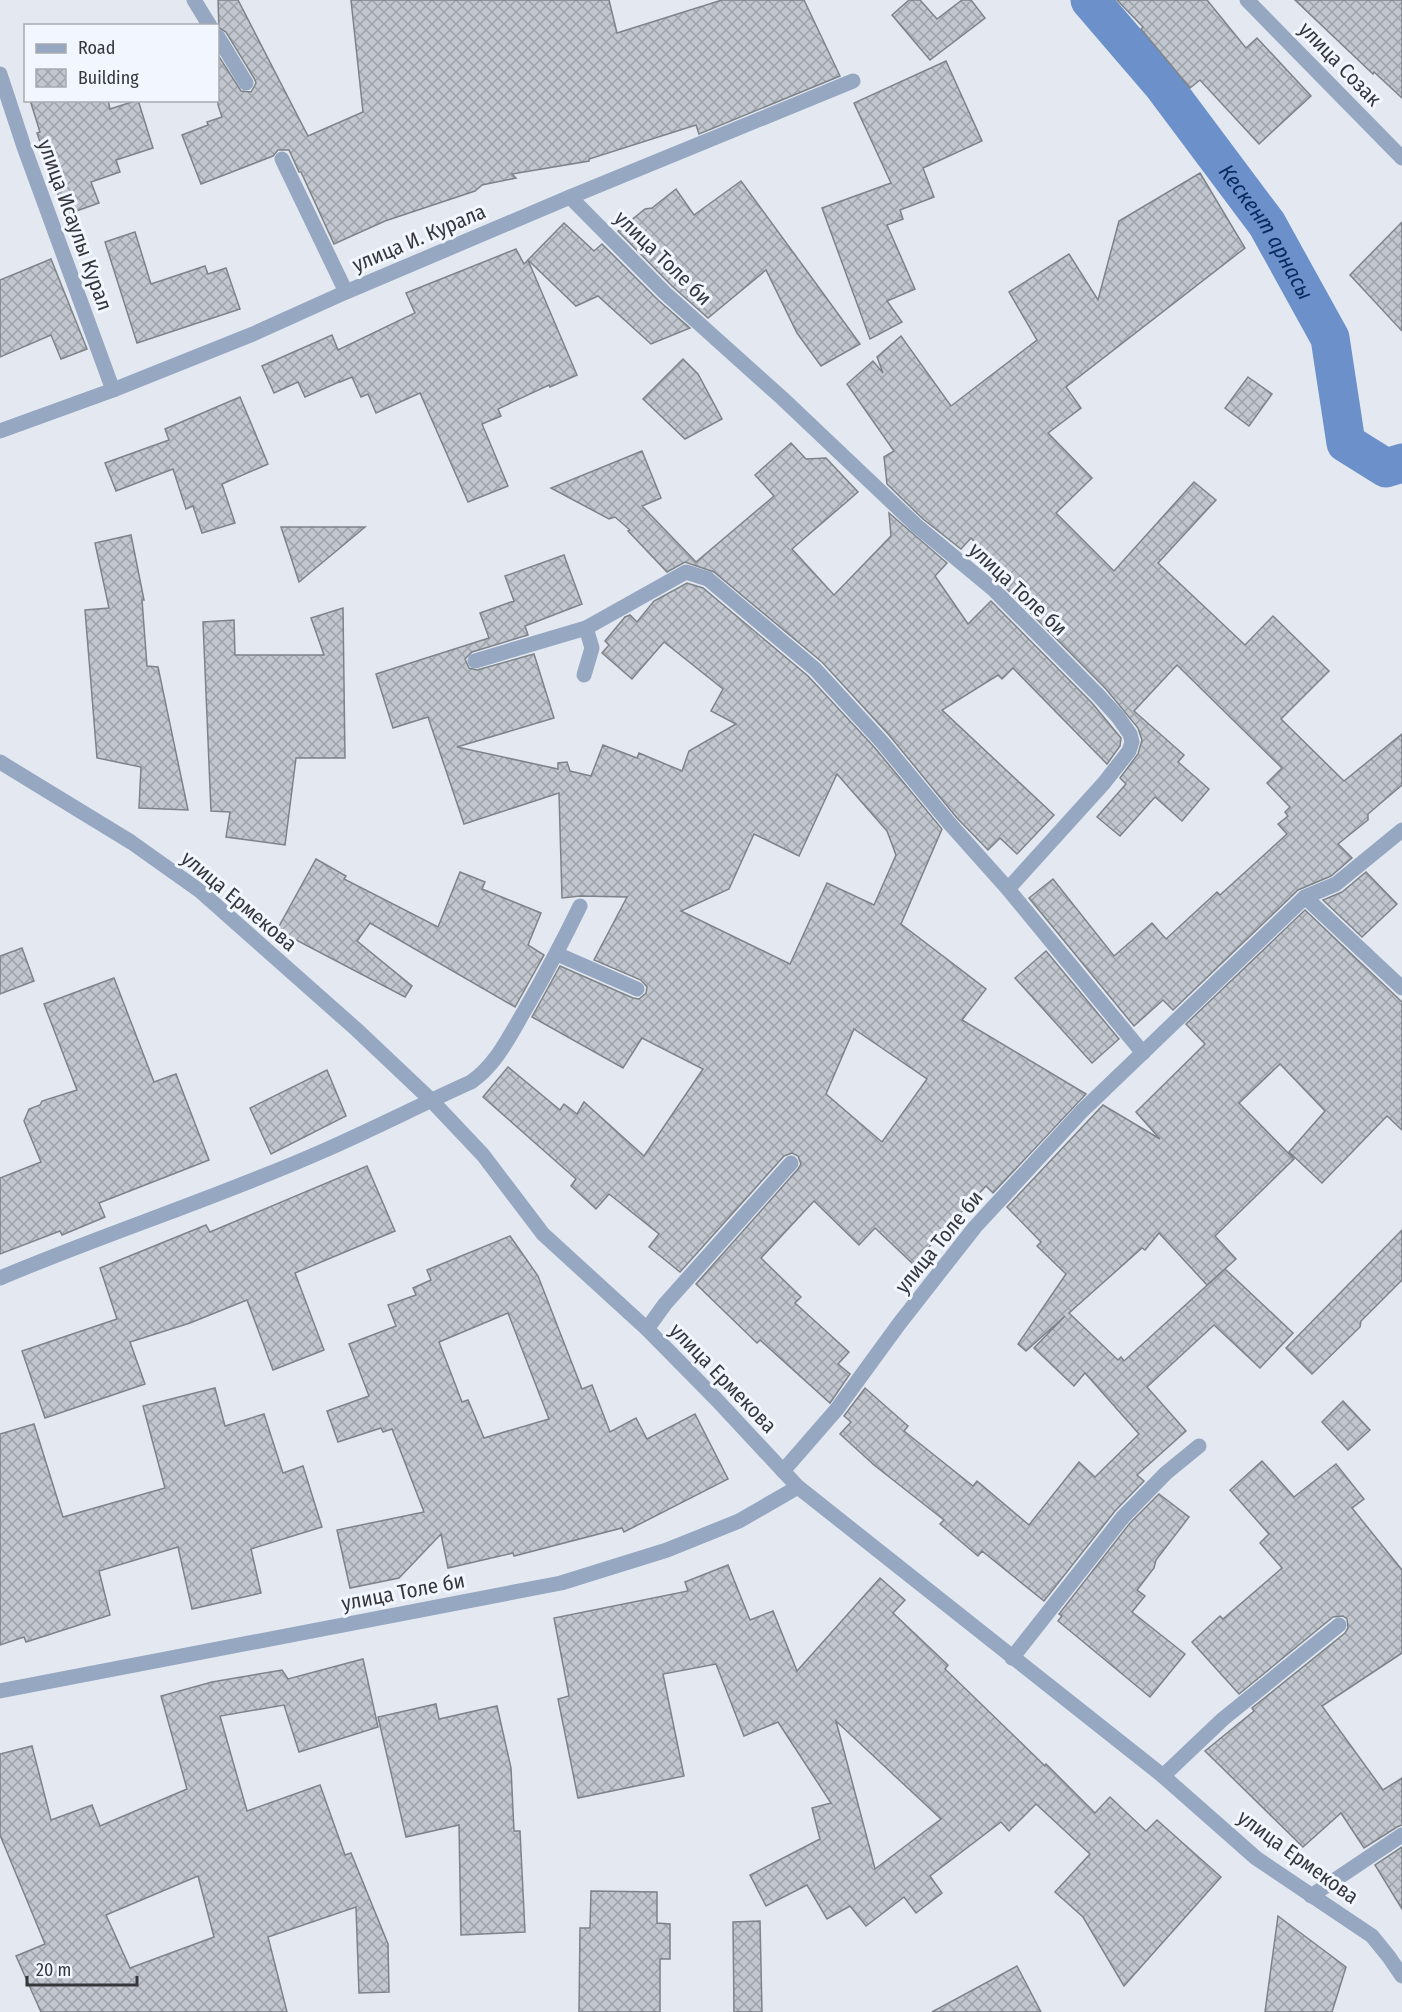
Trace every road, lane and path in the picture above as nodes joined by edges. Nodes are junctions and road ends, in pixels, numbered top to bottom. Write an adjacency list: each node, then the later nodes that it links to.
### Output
1 (194, 0): 3 (street)
2 (1250, 1): 8 (street, улица Созак)
3 (209, 24)
4 (219, 39): 7 (street)
5 (0, 74): 12 (street, улица Исаулы Курал)
6 (853, 81): 10 (street, улица И. Курала)
7 (246, 83)
8 (1402, 158)
9 (282, 159): 11 (street)
10 (570, 197): 11 (street, улица И. Курала); 19 (street, улица Толе би)
11 (346, 292): 12 (street, улица И. Курала)
12 (113, 390): 13 (street, улица И. Курала)
13 (0, 431)
14 (586, 628): 15 (street); 16 (street); 19 (street)
15 (475, 661)
16 (584, 675)
17 (0, 762): 26 (street, улица Ермекова)
18 (1402, 830): 20 (street)
19 (1008, 889): 25 (street)
20 (1305, 897): 23 (street); 25 (street, улица Толе би)
21 (580, 906): 22 (street)
22 (557, 954): 24 (street); 26 (street)
23 (1402, 988)
24 (637, 989)
25 (1143, 1053): 31 (street, улица Толе би)
26 (430, 1100): 28 (street); 29 (street, улица Ермекова)
27 (791, 1163): 29 (street)
28 (0, 1278)
29 (647, 1329): 31 (street, улица Ермекова)
30 (1199, 1446): 34 (street)
31 (783, 1471): 32 (street, улица Ермекова)
32 (798, 1487): 34 (street, улица Ермекова); 35 (street, улица Толе би)
33 (1339, 1624): 36 (street)
34 (1012, 1658): 36 (street, улица Ермекова)
35 (0, 1691)
36 (1163, 1776): 38 (street, улица Ермекова)
37 (1402, 1835): 38 (street)
38 (1311, 1896): 39 (street, улица Ермекова)
39 (1402, 1976)

